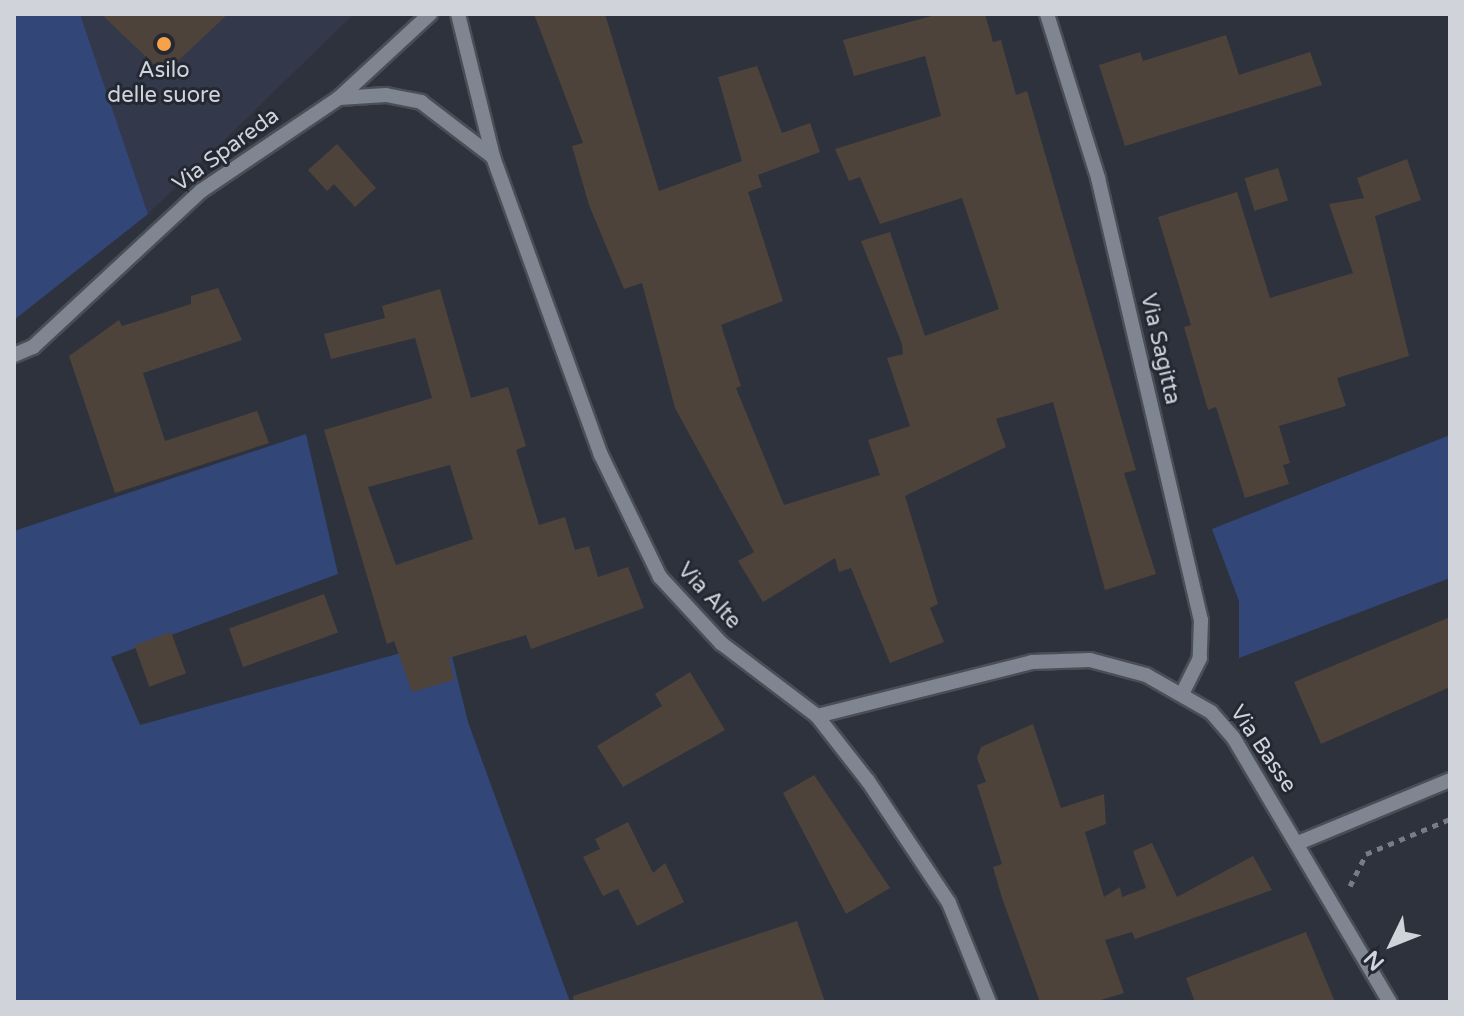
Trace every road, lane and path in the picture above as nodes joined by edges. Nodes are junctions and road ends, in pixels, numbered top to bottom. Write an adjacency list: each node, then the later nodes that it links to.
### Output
1 (430, 14): 4 (street, Via Spareda)
2 (458, 14): 5 (street, Via Alte)
3 (1047, 14): 7 (street, Via Sagitta)
4 (339, 98): 5 (street); 6 (street, Via Spareda)
5 (493, 157): 8 (street, Via Alte)
6 (14, 355)
7 (1182, 694): 8 (street, Via Basse); 11 (street, Via Basse)
8 (817, 716): 13 (street, Via Alte)
9 (1450, 780): 11 (street)
10 (1450, 819): 12 (path)
11 (1298, 843): 12 (street, Via Basse)
12 (1337, 910): 14 (street, Via Basse)
13 (989, 1002)
14 (1390, 1002)

